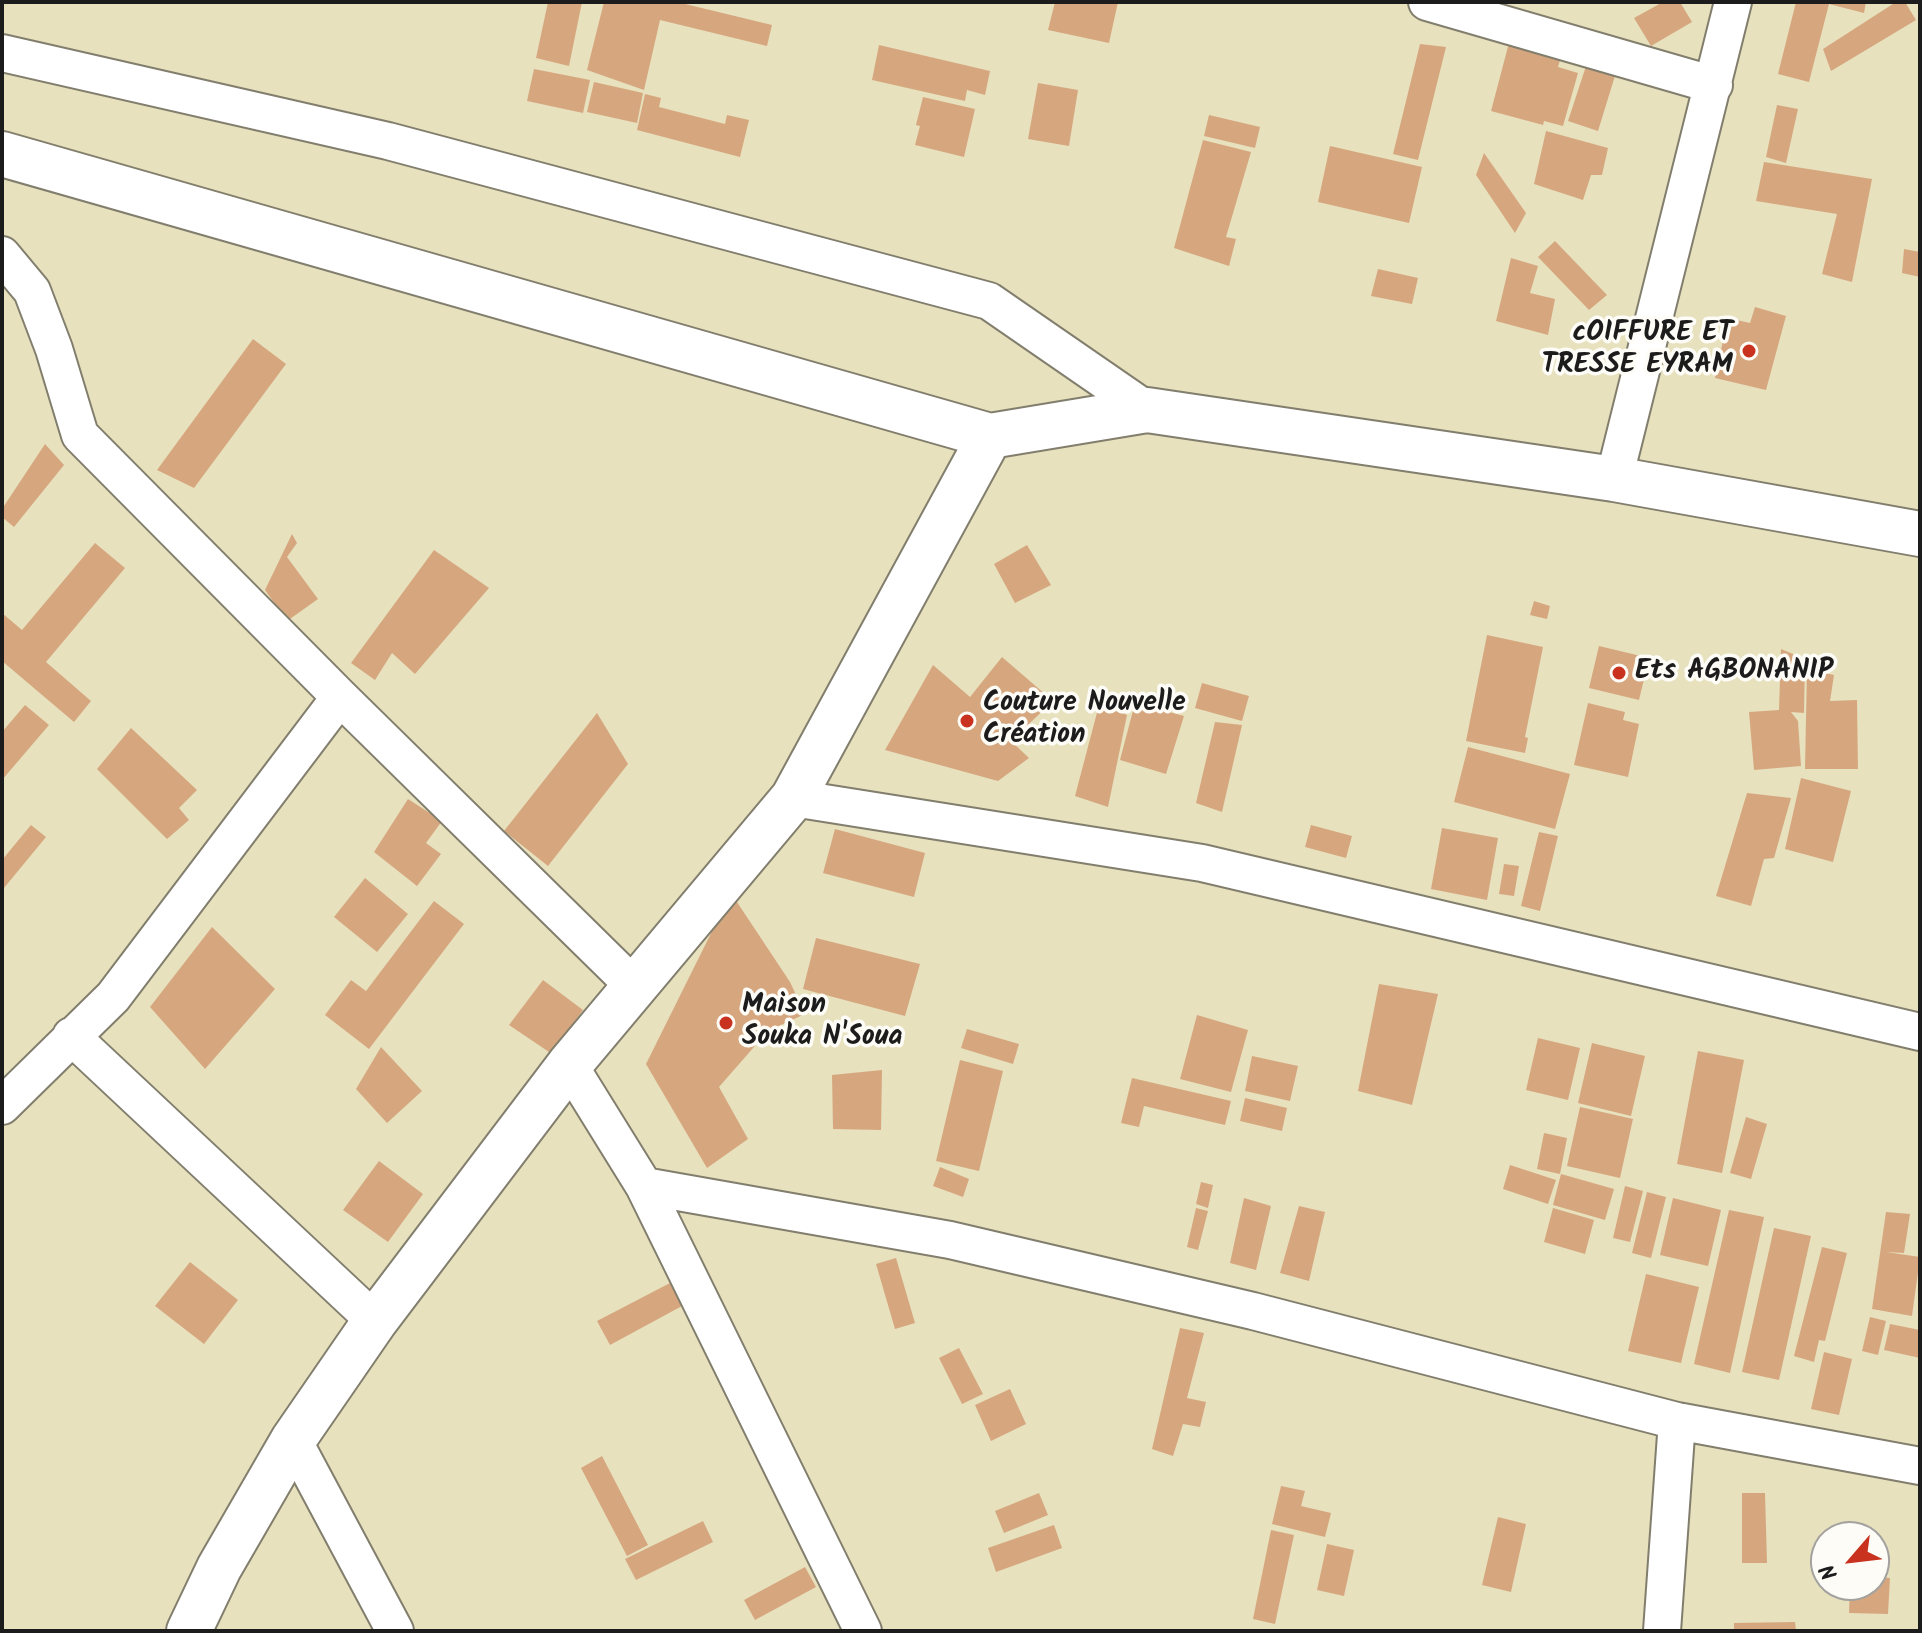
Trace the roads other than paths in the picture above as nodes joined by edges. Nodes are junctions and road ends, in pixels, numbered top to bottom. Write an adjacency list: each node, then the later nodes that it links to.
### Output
1 (1427, 2): 4 (street)
2 (1733, 2): 4 (street)
3 (2, 53): 7 (street)
4 (1714, 85): 9 (street)
5 (2, 154): 8 (street)
6 (2, 255): 11 (street)
7 (1147, 410): 8 (street); 9 (street)
8 (990, 436): 12 (street)
9 (1614, 479): 10 (street)
10 (1920, 534)
11 (340, 697): 13 (street); 15 (street)
12 (793, 798): 13 (street); 14 (street)
13 (634, 986): 16 (street)
14 (1920, 1032)
15 (71, 1036): 17 (street); 19 (street)
16 (569, 1065): 18 (street); 19 (street)
17 (2, 1106)
18 (644, 1186): 20 (street); 25 (street)
19 (375, 1321): 21 (street)
20 (1677, 1421): 22 (street); 26 (street)
21 (293, 1440): 23 (street); 24 (street)
22 (1920, 1466)
23 (189, 1631)
24 (395, 1631)
25 (863, 1631)
26 (1662, 1631)

